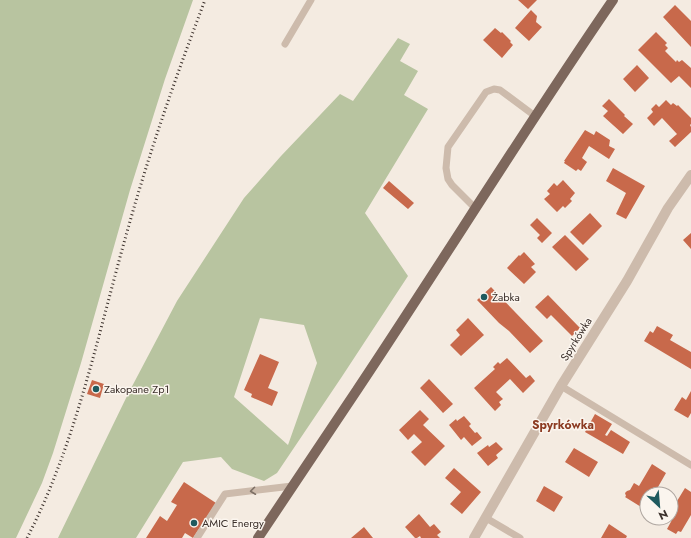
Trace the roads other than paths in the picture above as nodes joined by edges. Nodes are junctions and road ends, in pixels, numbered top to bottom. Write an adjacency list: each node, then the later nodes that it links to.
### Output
1 (311, 0): 3 (lane)
2 (613, 0): 4 (main road)
3 (286, 44)
4 (535, 116): 6 (main road); 6 (lane)
5 (691, 176): 7 (street, Spyrkówka)
6 (475, 208): 9 (main road)
7 (561, 386): 8 (lane); 10 (street, Spyrkówka)
8 (691, 465)
9 (292, 486): 11 (lane, one-way to 11); 12 (main road)
10 (486, 518): 13 (street, Spyrkówka); 14 (lane)
11 (197, 538)
12 (258, 538)
13 (474, 538)
14 (520, 538)

